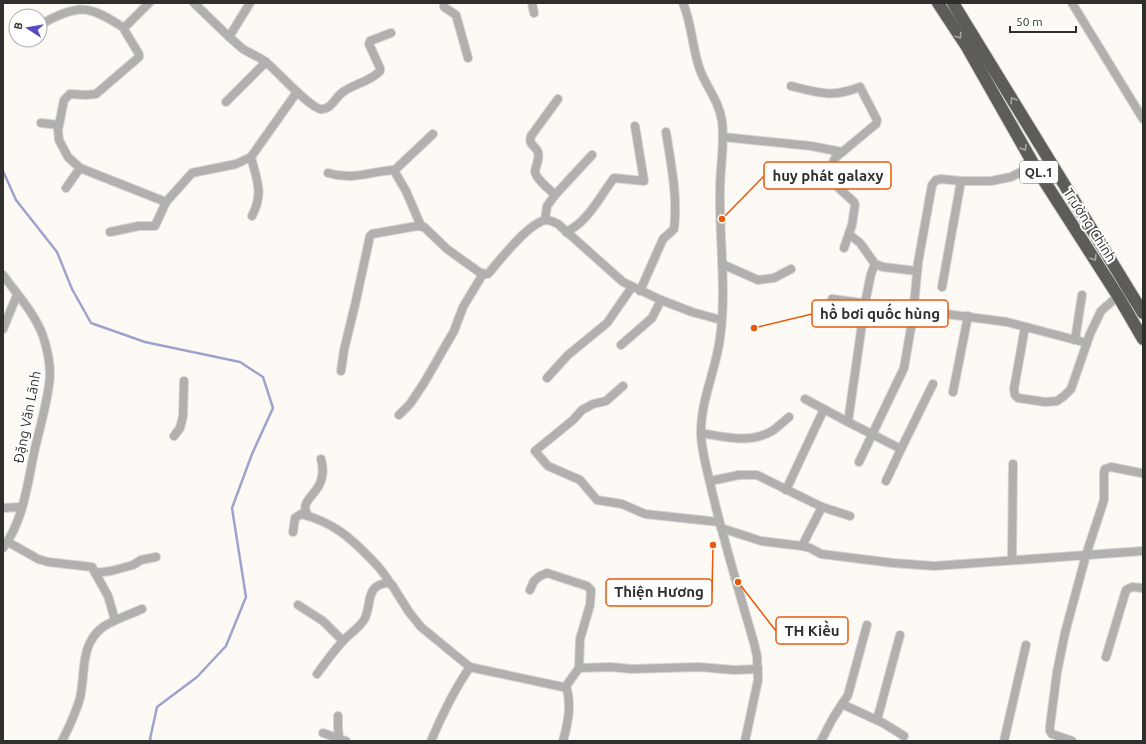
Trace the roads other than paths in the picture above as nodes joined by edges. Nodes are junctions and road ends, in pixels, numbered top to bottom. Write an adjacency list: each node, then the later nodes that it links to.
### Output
1 (149, 3): 12 (street)
2 (194, 3): 14 (street)
3 (250, 3): 14 (street)
4 (444, 3): 15 (street)
5 (532, 3): 10 (street)
6 (938, 3): 31 (highway, Trường Chinh / QL.1, one-way to 31)
7 (953, 3): 62 (highway, Trường Chinh / QL.1, one-way to 7)
8 (1072, 3): 21 (street)
9 (685, 4): 27 (street)
10 (534, 13)
11 (48, 20): 12 (street)
12 (124, 28): 23 (street)
13 (391, 33): 18 (street)
14 (229, 36): 16 (street)
15 (468, 58)
16 (266, 62): 18 (street); 20 (street)
17 (791, 86): 28 (street)
18 (297, 92): 30 (street)
19 (558, 98): 37 (street)
20 (226, 102)
21 (1143, 119)
22 (41, 122): 23 (street)
23 (59, 125): 32 (street)
24 (635, 126): 43 (street)
25 (666, 132): 54 (street)
26 (433, 134): 33 (street)
27 (723, 137): 28 (street); 46 (street)
28 (842, 152): 44 (street)
29 (592, 154): 37 (street)
30 (251, 157): 38 (street); 39 (street)
31 (1034, 165): 35 (street); 57 (highway, Trường Chinh / QL.1, one-way to 57)
32 (80, 168): 36 (street); 38 (street)
33 (396, 170): 34 (street); 41 (street)
34 (328, 173)
35 (961, 181): 49 (street); 53 (street)
36 (66, 188)
37 (555, 195): 40 (street)
38 (166, 202): 42 (street)
39 (252, 216)
40 (545, 220): 43 (street); 50 (street)
41 (421, 226): 50 (street); 71 (street)
42 (110, 232)
43 (566, 232): 52 (street)
44 (849, 234): 45 (street); 47 (street)
45 (844, 248)
46 (722, 264): 48 (street); 64 (street)
47 (875, 264): 49 (street); 60 (street)
48 (791, 269)
49 (917, 271): 61 (street)
50 (482, 274): 79 (street)
51 (3, 275): 55 (street, Đặng Văn Lãnh)
52 (632, 287): 54 (street); 72 (street)
53 (942, 287)
54 (640, 291): 59 (street)
55 (17, 294): 66 (street); 93 (street, Đặng Văn Lãnh)
56 (1082, 295): 68 (street)
57 (1118, 296): 67 (highway, Trường Chinh / QL.1); 69 (street)
58 (832, 299): 60 (street)
59 (661, 300): 64 (street); 70 (street)
60 (865, 303): 61 (street); 81 (street)
61 (913, 310): 63 (street); 83 (street)
62 (1143, 312)
63 (968, 316): 65 (street); 76 (street)
64 (721, 320): 82 (street)
65 (1025, 327): 68 (street); 69 (street)
66 (3, 328)
67 (1143, 339)
68 (1075, 340): 69 (street)
69 (1088, 343)
70 (620, 345)
71 (341, 371)
72 (547, 378)
73 (184, 382): 84 (street)
74 (933, 384): 85 (street)
75 (623, 386): 98 (street)
76 (953, 392)
77 (805, 399): 78 (street)
78 (824, 409): 81 (street); 92 (street)
79 (399, 415)
80 (789, 417): 82 (street)
81 (848, 422): 83 (street)
82 (701, 433): 90 (street)
83 (872, 434): 85 (street); 87 (street)
84 (174, 436)
85 (900, 449): 91 (street)
86 (321, 459): 96 (street)
87 (859, 462)
88 (1012, 464): 105 (street)
89 (1141, 473): 103 (street)
90 (710, 481): 92 (street); 98 (street)
91 (886, 481)
92 (786, 490): 94 (street)
93 (22, 506): 95 (street); 100 (street, Đặng Văn Lãnh)
94 (822, 507): 97 (street); 101 (street)
95 (3, 508)
96 (308, 516): 99 (street); 107 (street)
97 (850, 516)
98 (720, 525): 101 (street); 120 (street)
99 (293, 532)
100 (5, 545): 106 (street)
101 (802, 546): 105 (street)
102 (1143, 550): 103 (street)
103 (1086, 555): 105 (street); 135 (street)
104 (156, 557): 106 (street)
105 (1012, 560)
106 (95, 573): 112 (street)
107 (390, 584): 115 (street); 118 (street)
108 (1143, 588): 117 (street)
109 (530, 590): 119 (street)
110 (298, 605): 115 (street)
111 (142, 609): 112 (street)
112 (115, 620): 129 (street)
113 (867, 625): 123 (street)
114 (900, 635): 125 (street)
115 (343, 641): 121 (street)
116 (1026, 645): 134 (street)
117 (1106, 658)
118 (470, 667): 122 (street); 130 (street)
119 (580, 668): 120 (street); 122 (street)
120 (758, 669): 132 (street)
121 (317, 674)
122 (566, 686): 131 (street)
123 (842, 704): 125 (street); 133 (street)
124 (338, 716): 128 (street)
125 (877, 720): 127 (street)
126 (323, 733): 128 (street)
127 (904, 736)
128 (342, 740)
129 (62, 741)
130 (431, 741)
131 (563, 741)
132 (745, 741)
133 (821, 741)
134 (1004, 741)
135 (1072, 741)

